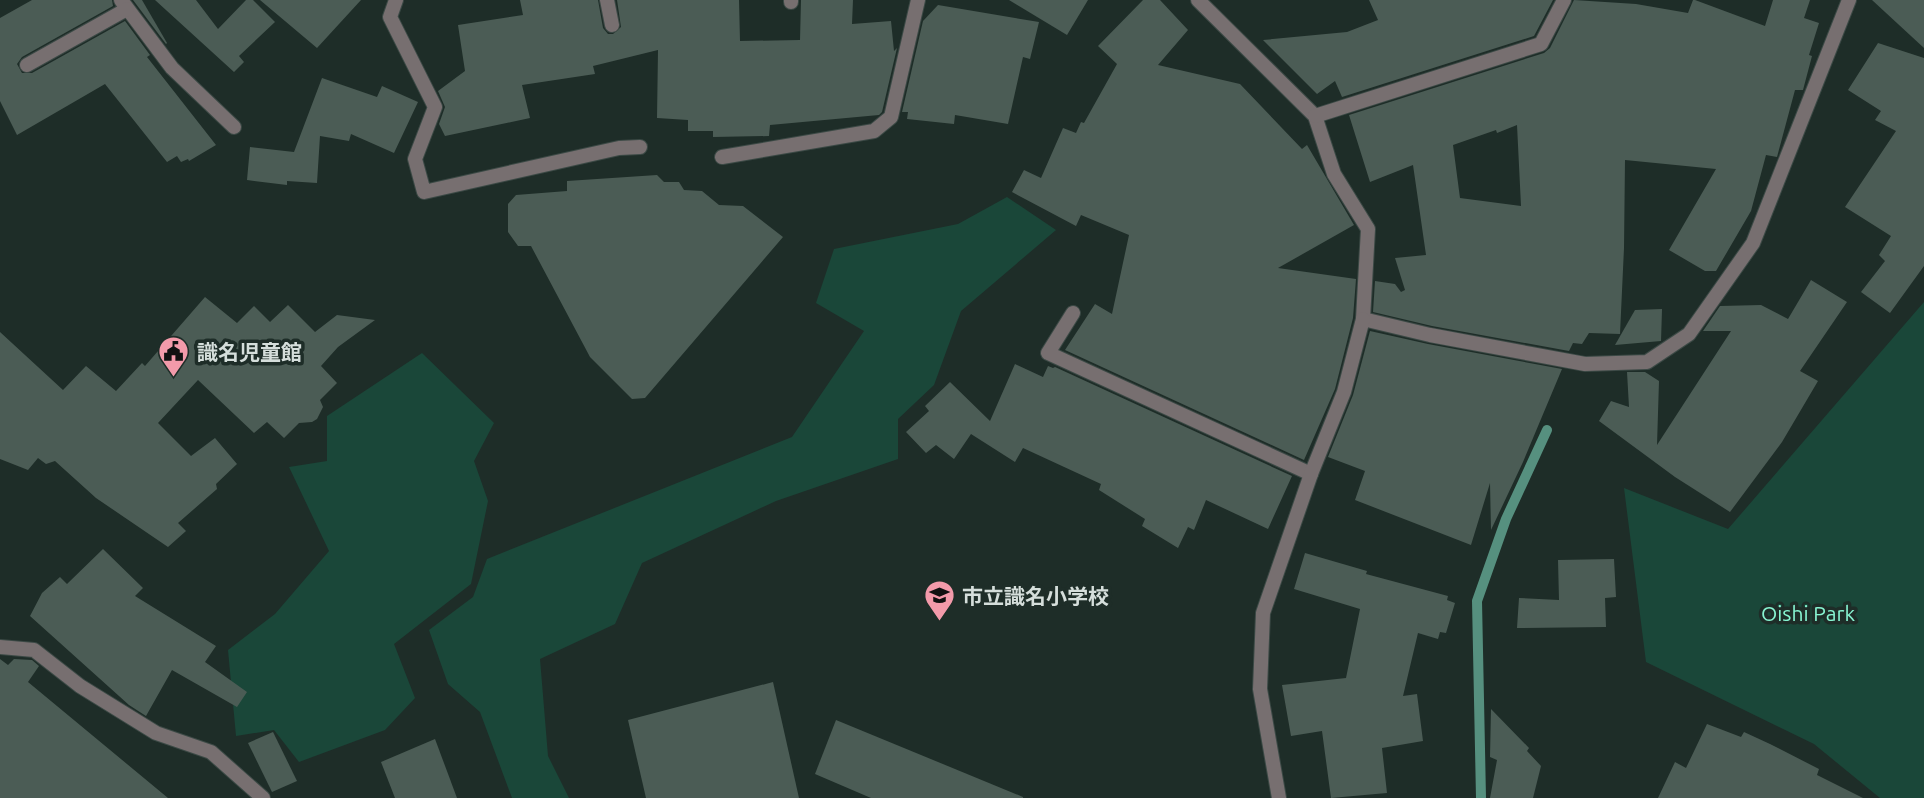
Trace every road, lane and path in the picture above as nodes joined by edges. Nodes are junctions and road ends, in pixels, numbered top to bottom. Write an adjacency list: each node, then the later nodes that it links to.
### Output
1 (396, 0): 12 (street)
2 (607, 0): 8 (street)
3 (918, 0): 13 (street)
4 (1198, 0): 10 (street)
5 (1564, 0): 10 (street)
6 (1849, 0): 15 (street)
7 (124, 4): 9 (street); 11 (street)
8 (612, 25)
9 (27, 65)
10 (1315, 116): 15 (street)
11 (234, 127)
12 (640, 147)
13 (722, 157)
14 (1073, 313): 16 (street)
15 (1363, 320): 16 (street)
16 (1311, 474): 19 (street)
17 (0, 648): 18 (street)
18 (263, 798)
19 (1279, 798)

